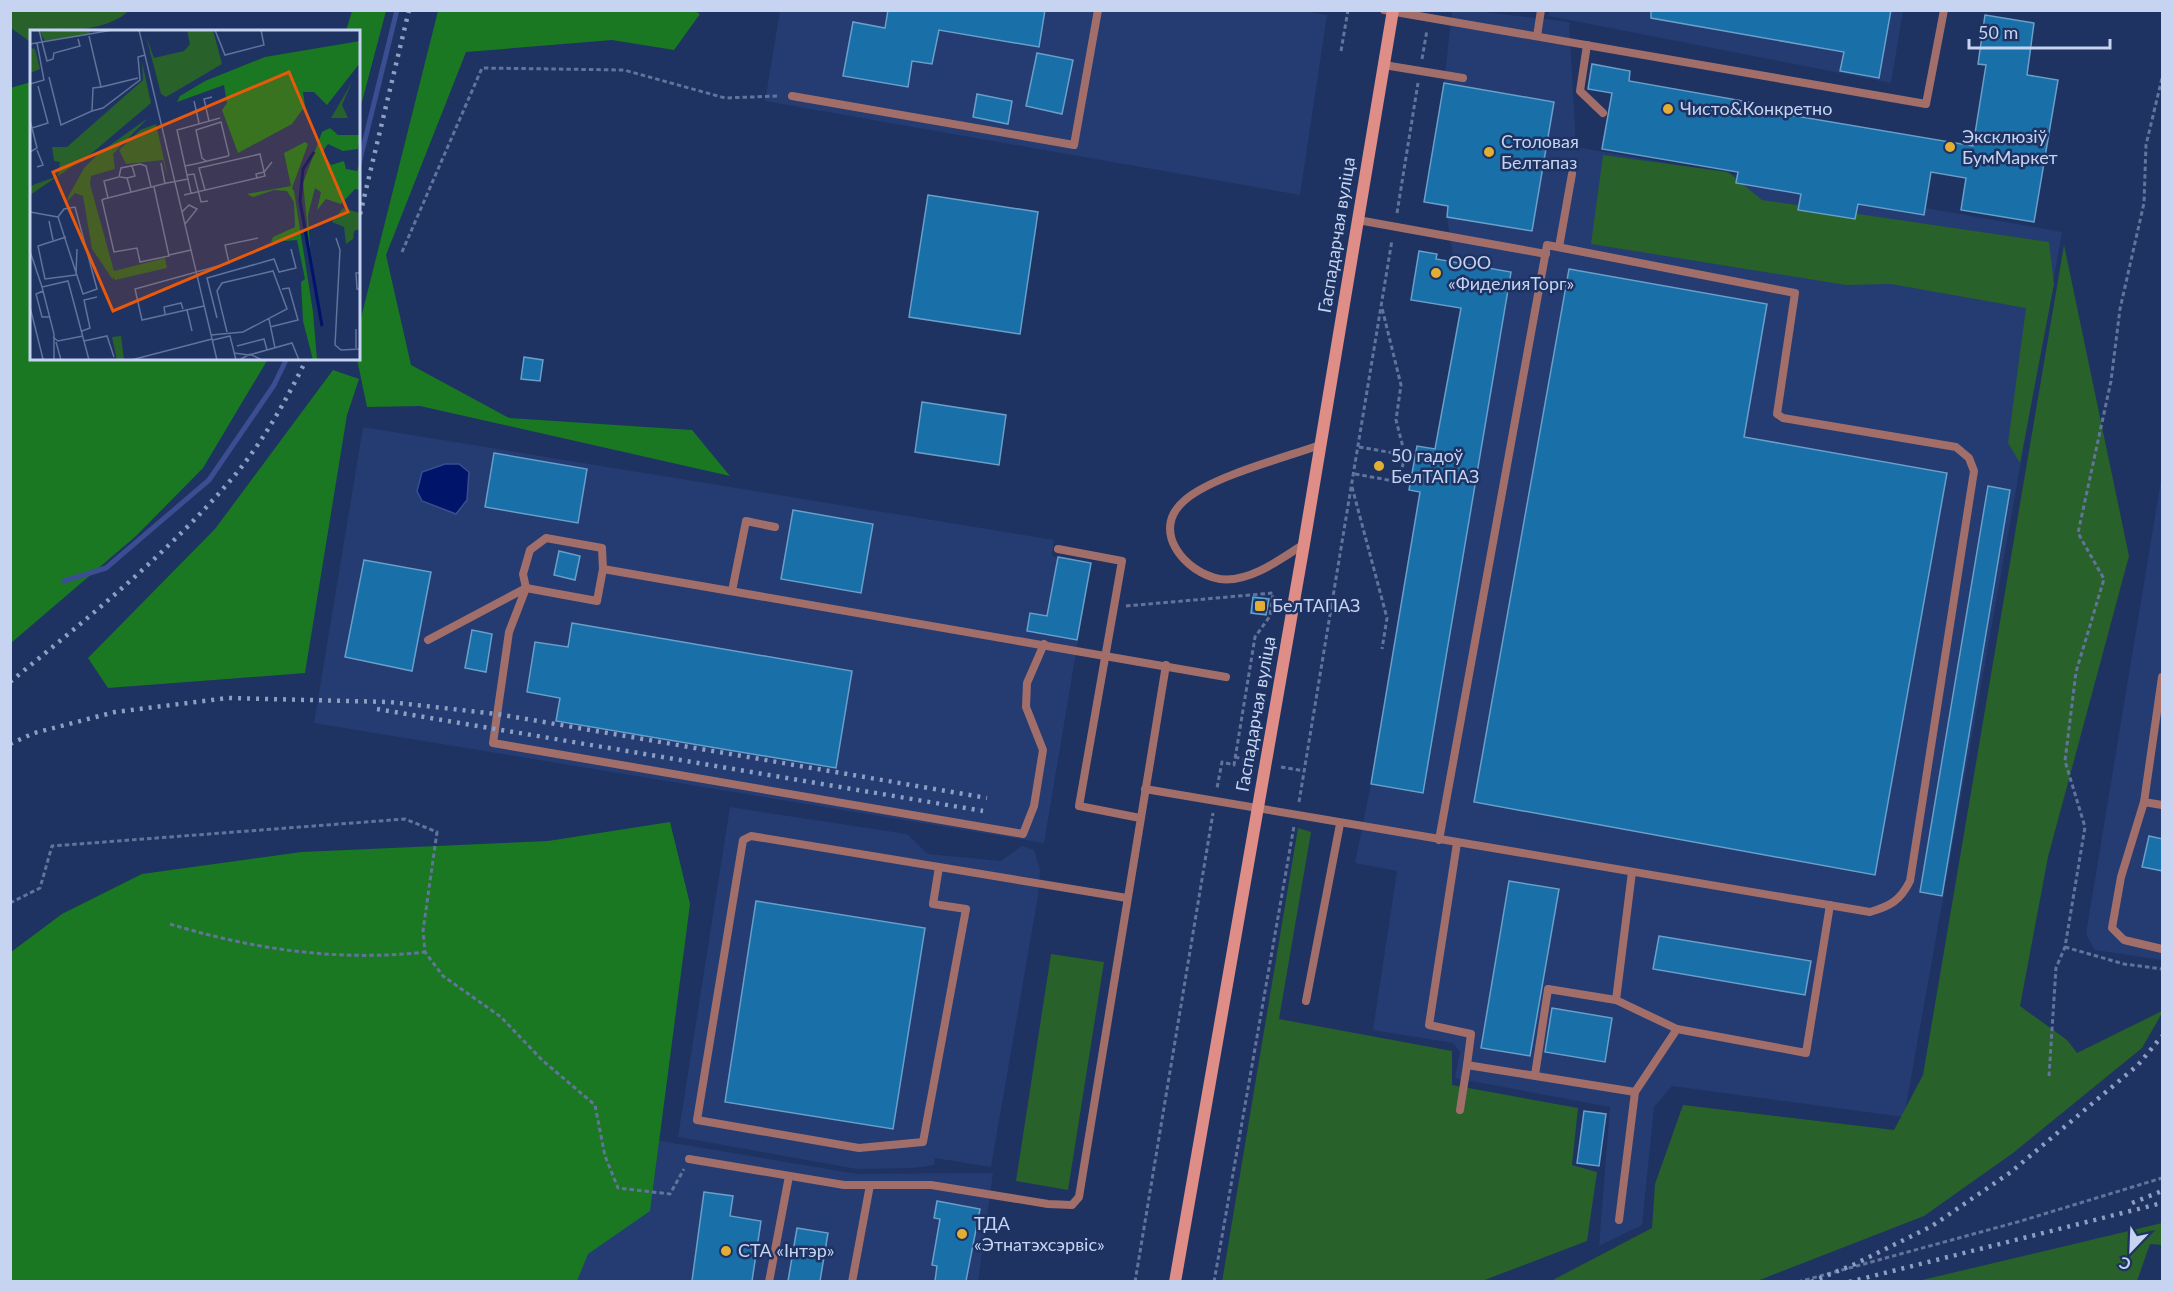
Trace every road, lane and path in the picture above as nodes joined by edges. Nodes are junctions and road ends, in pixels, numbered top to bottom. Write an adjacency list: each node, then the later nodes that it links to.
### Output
1 (1098, 10): 15 (lane)
2 (1348, 10): 10 (path)
3 (1384, 10): 6 (lane)
4 (1541, 10): 8 (lane)
5 (1944, 10): 9 (lane)
6 (1392, 11): 7 (lane); 11 (street, Гаспадарчая вуліца)
7 (1429, 17): 8 (lane); 12 (path)
8 (1537, 36): 9 (lane)
9 (1587, 45): 16 (lane)
10 (1341, 51)
11 (1384, 65): 12 (lane); 18 (street, Гаспадарчая вуліца)
12 (1420, 71): 13 (lane); 19 (path)
13 (1463, 78)
14 (2163, 78): 61 (path)
15 (792, 96): 21 (path)
16 (1604, 113)
17 (1572, 174): 20 (lane)
18 (1358, 219): 19 (lane); 24 (street, Гаспадарчая вуліца)
19 (1395, 226): 22 (lane); 23 (path)
20 (1559, 247): 22 (lane); 59 (lane)
21 (402, 252)
22 (1546, 254): 53 (lane)
23 (1382, 306): 25 (path); 26 (path)
24 (1320, 445): 30 (street, Гаспадарчая вуліца); 30 (lane)
25 (1358, 447): 26 (path); 27 (path)
26 (1405, 455): 27 (path)
27 (1354, 474): 28 (path)
28 (1352, 485): 36 (path); 40 (path)
29 (775, 527): 34 (lane)
30 (1304, 544): 49 (street, Гаспадарчая вуліца)
31 (1058, 549): 37 (lane)
32 (603, 569): 33 (lane); 33 (lane); 34 (lane)
33 (526, 588): 38 (lane); 39 (lane)
34 (732, 591): 39 (lane)
35 (1313, 600): 36 (path)
36 (1332, 604): 50 (path)
37 (1115, 607): 41 (lane); 46 (path)
38 (428, 640)
39 (1044, 644): 41 (lane)
40 (1382, 649)
41 (1107, 655): 42 (lane); 51 (lane)
42 (1166, 665): 43 (lane); 45 (lane)
43 (1226, 677)
44 (2163, 677): 47 (lane)
45 (1145, 789): 46 (lane); 51 (lane)
46 (1215, 802): 49 (lane); 80 (path)
47 (2145, 802): 48 (lane); 62 (lane)
48 (2163, 805)
49 (1257, 809): 50 (lane); 81 (street, Гаспадарчая вуліца)
50 (1296, 815): 52 (lane); 82 (path)
51 (1140, 818): 57 (lane)
52 (1340, 824): 53 (lane); 66 (lane)
53 (1439, 840): 54 (lane)
54 (1457, 843): 56 (lane); 68 (lane)
55 (939, 867): 55 (lane); 57 (lane)
56 (1632, 872): 59 (lane); 65 (lane)
57 (1127, 898): 76 (lane)
58 (10, 903): 63 (path)
59 (1830, 904): 67 (lane)
60 (170, 924): 63 (path)
61 (2065, 947): 64 (path); 70 (path)
62 (2163, 949)
63 (424, 952): 73 (path)
64 (2163, 969)
65 (1616, 1000): 67 (lane); 69 (lane)
66 (1306, 1001)
67 (1677, 1029): 71 (lane)
68 (1467, 1065): 69 (lane); 72 (lane)
69 (1535, 1075): 71 (lane)
70 (2049, 1076)
71 (1635, 1092): 77 (lane)
72 (1460, 1110)
73 (689, 1159): 74 (lane)
74 (789, 1176): 76 (lane); 78 (lane)
75 (2163, 1178): 83 (path)
76 (870, 1185): 79 (lane)
77 (1619, 1220)
78 (769, 1281)
79 (852, 1281)
80 (1135, 1281)
81 (1175, 1281)
82 (1214, 1281)
83 (1798, 1281)

